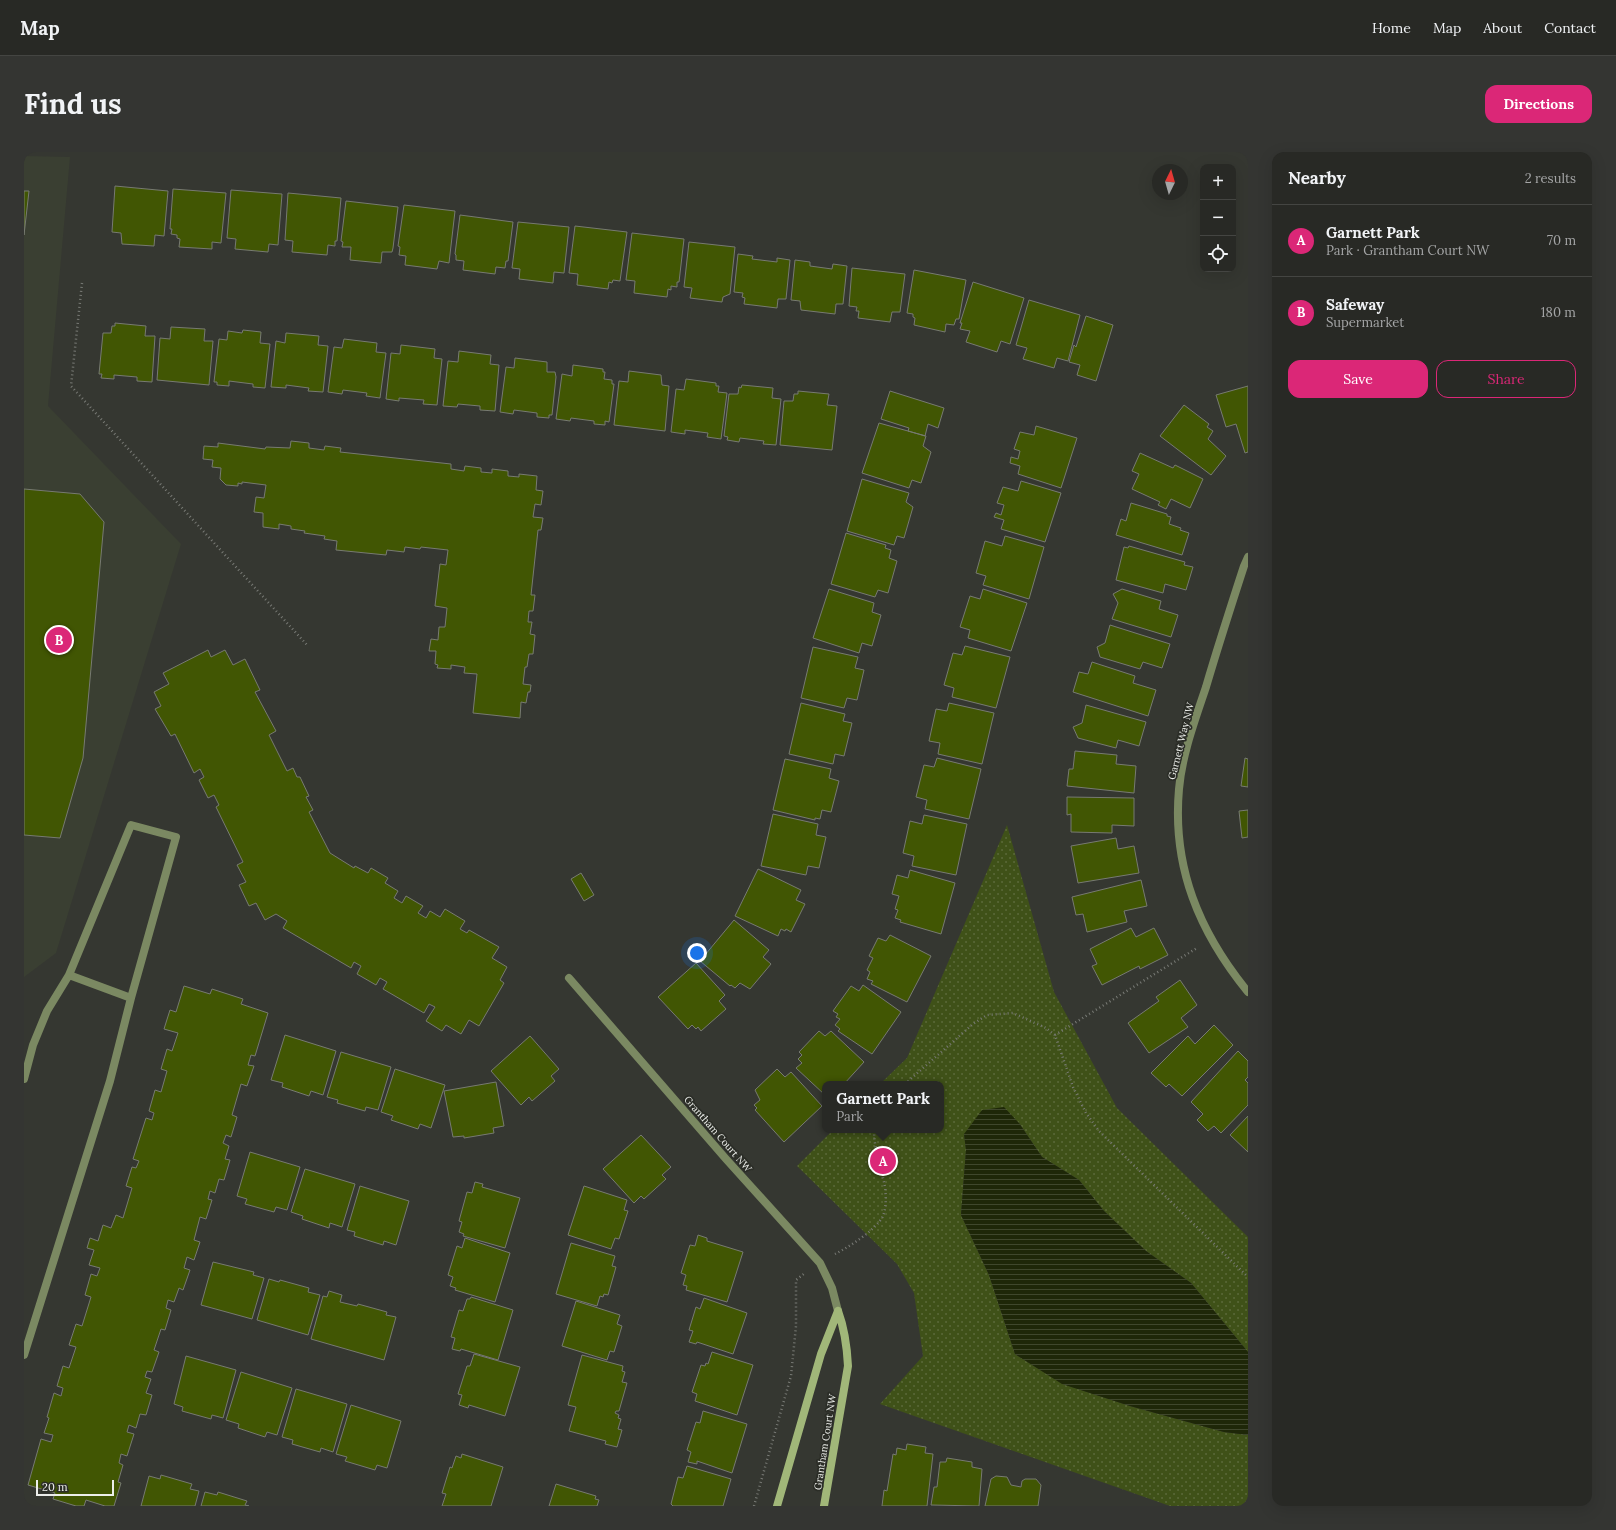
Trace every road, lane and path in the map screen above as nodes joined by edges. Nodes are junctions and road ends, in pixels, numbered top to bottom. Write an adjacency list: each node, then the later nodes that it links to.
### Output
1 (82, 283): 3 (path)
2 (1248, 557): 4 (street, Garnett Way NW)
3 (308, 646)
4 (1211, 939): 7 (street, Garnett Way NW); 9 (path)
5 (69, 975): 8 (street); 8 (street); 10 (street)
6 (569, 978): 13 (street, Grantham Court NW)
7 (1248, 992)
8 (131, 998): 16 (street)
9 (1055, 1035): 11 (path); 14 (path)
10 (24, 1079)
11 (908, 1081)
12 (874, 1133): 13 (path)
13 (820, 1263): 15 (street, Grantham Court NW); 17 (path)
14 (1248, 1277)
15 (838, 1312): 18 (street); 19 (street, Grantham Court NW)
16 (24, 1355)
17 (754, 1506)
18 (777, 1506)
19 (824, 1506)

